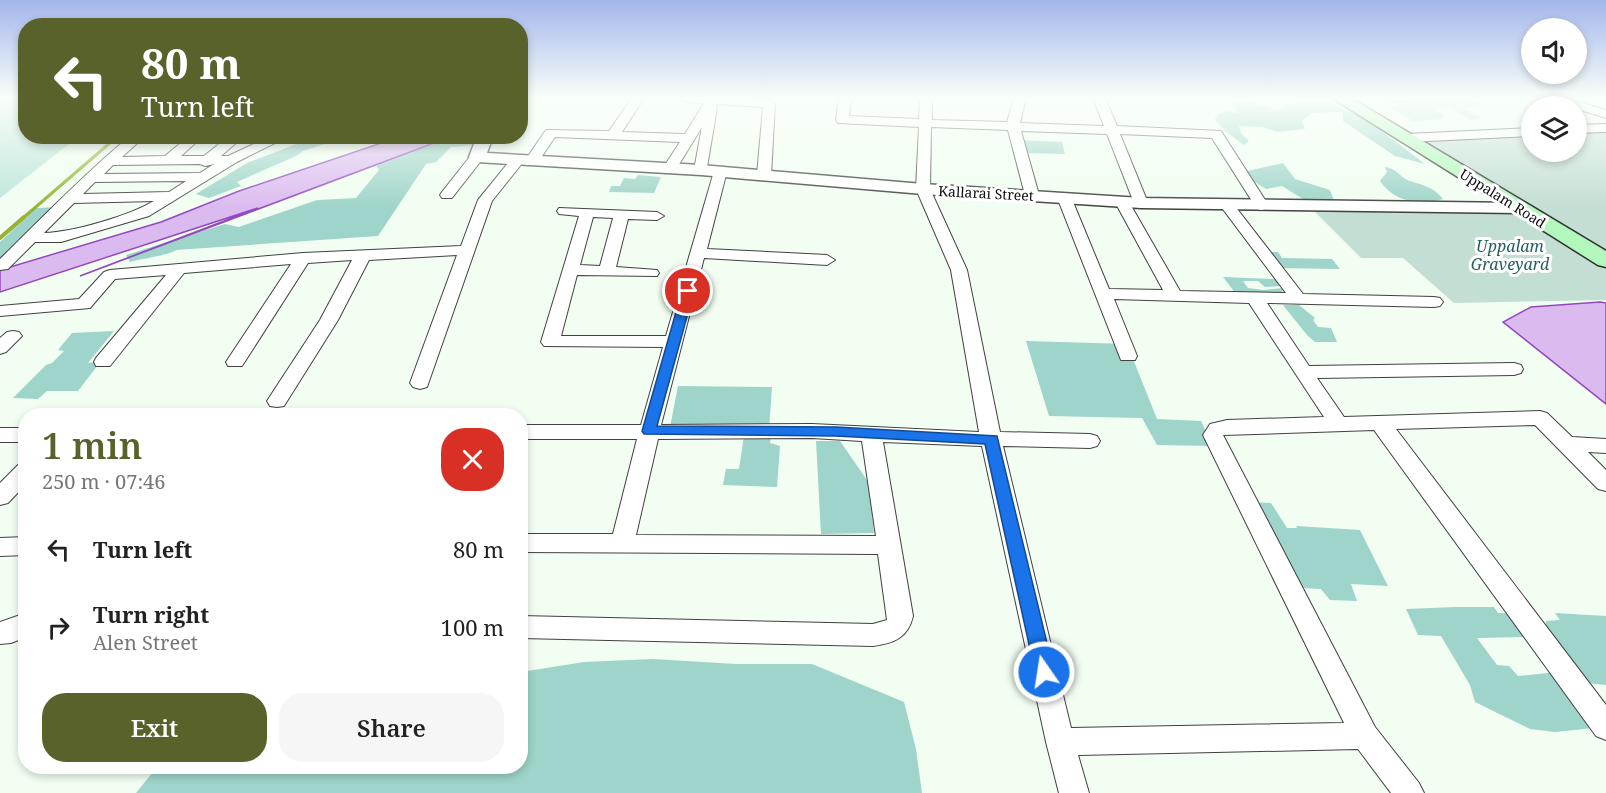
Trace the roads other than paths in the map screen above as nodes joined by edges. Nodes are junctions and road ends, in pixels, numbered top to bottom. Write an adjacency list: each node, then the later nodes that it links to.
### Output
1 (549, 135): 24 (street)
2 (613, 135): 12 (street)
3 (690, 135): 12 (street)
4 (712, 135): 26 (street)
5 (767, 135): 27 (street)
6 (925, 135): 31 (street)
7 (1016, 135): 33 (street)
8 (1114, 135): 39 (street)
9 (1217, 135): 41 (street)
10 (1402, 135): 13 (main road, Uppalam Road)
11 (1469, 135): 13 (street)
12 (688, 138): 25 (street)
13 (1407, 138): 42 (main road, Uppalam Road)
14 (129, 144): 23 (street)
15 (188, 144): 21 (street)
16 (228, 144): 22 (street)
17 (265, 144): 20 (street)
18 (482, 144): 19 (street)
19 (477, 157): 24 (street, Kallarai Street); 32 (street)
20 (232, 159): 22 (street); 29 (street)
21 (169, 160): 22 (street); 23 (street)
22 (207, 160): 28 (street)
23 (109, 161): 30 (street)
24 (524, 162): 25 (street, Kallarai Street); 49 (street)
25 (670, 168): 26 (street, Kallarai Street)
26 (711, 171): 27 (street, Kallarai Street); 50 (street)
27 (764, 175): 31 (street, Kallarai Street)
28 (184, 177): 29 (street); 30 (street)
29 (200, 177): 34 (street)
30 (93, 178): 37 (street)
31 (923, 189): 33 (street, Kallarai Street); 83 (street)
32 (447, 195)
33 (1032, 195): 35 (street, Kallarai Street)
34 (171, 196): 36 (street); 48 (street)
35 (1064, 197): 38 (street, Kallarai Street); 60 (street)
36 (106, 198): 37 (street); 48 (street)
37 (71, 199): 47 (street)
38 (1122, 202): 39 (street, Kallarai Street); 61 (street)
39 (1141, 203): 40 (street, Kallarai Street)
40 (1226, 204): 41 (street, Kallarai Street); 63 (street)
41 (1262, 206): 42 (street, Kallarai Street)
42 (1518, 208): 54 (main road, Uppalam Road)
43 (564, 211): 44 (street)
44 (587, 213): 45 (street); 57 (street)
45 (621, 214): 46 (street); 58 (street)
46 (657, 216)
47 (29, 238): 48 (street); 55 (street)
48 (68, 240)
49 (466, 250): 51 (street); 74 (street)
50 (698, 253): 53 (street); 67 (street)
51 (363, 255): 52 (street); 75 (street)
52 (303, 258): 56 (street); 71 (street)
53 (827, 260)
54 (1606, 260)
55 (2, 266)
56 (180, 268): 65 (street); 70 (street)
57 (570, 270): 58 (street); 67 (street)
58 (607, 271): 59 (street)
59 (651, 273)
60 (1104, 294): 61 (street); 69 (street)
61 (1175, 296): 62 (street)
62 (1255, 298): 63 (street); 73 (street)
63 (1298, 298): 64 (street)
64 (1434, 302)
65 (0, 310)
66 (0, 337): 68 (street)
67 (674, 341): 78 (street)
68 (0, 348)
69 (1128, 356)
70 (103, 362)
71 (236, 362)
72 (1514, 369): 73 (street)
73 (1303, 372): 77 (street)
74 (420, 382)
75 (277, 401)
76 (1381, 424): 77 (street); 85 (street); 96 (street)
77 (1339, 425): 97 (street)
78 (649, 431): 79 (street); 80 (street); 90 (street)
79 (528, 432)
80 (871, 433): 83 (street); 92 (street)
81 (0, 435): 82 (street)
82 (18, 435)
83 (992, 439): 84 (street); 98 (street)
84 (1090, 441)
85 (1568, 444): 86 (street); 88 (street)
86 (1606, 446)
87 (18, 478): 89 (street)
88 (1606, 483)
89 (0, 497)
90 (623, 542): 91 (street); 92 (street)
91 (528, 543)
92 (888, 545): 95 (street)
93 (18, 546): 94 (street)
94 (0, 547)
95 (528, 627)
96 (1606, 727)
97 (1365, 736): 98 (street); 100 (street)
98 (1060, 742): 99 (street)
99 (1074, 793)
100 (1410, 793)

